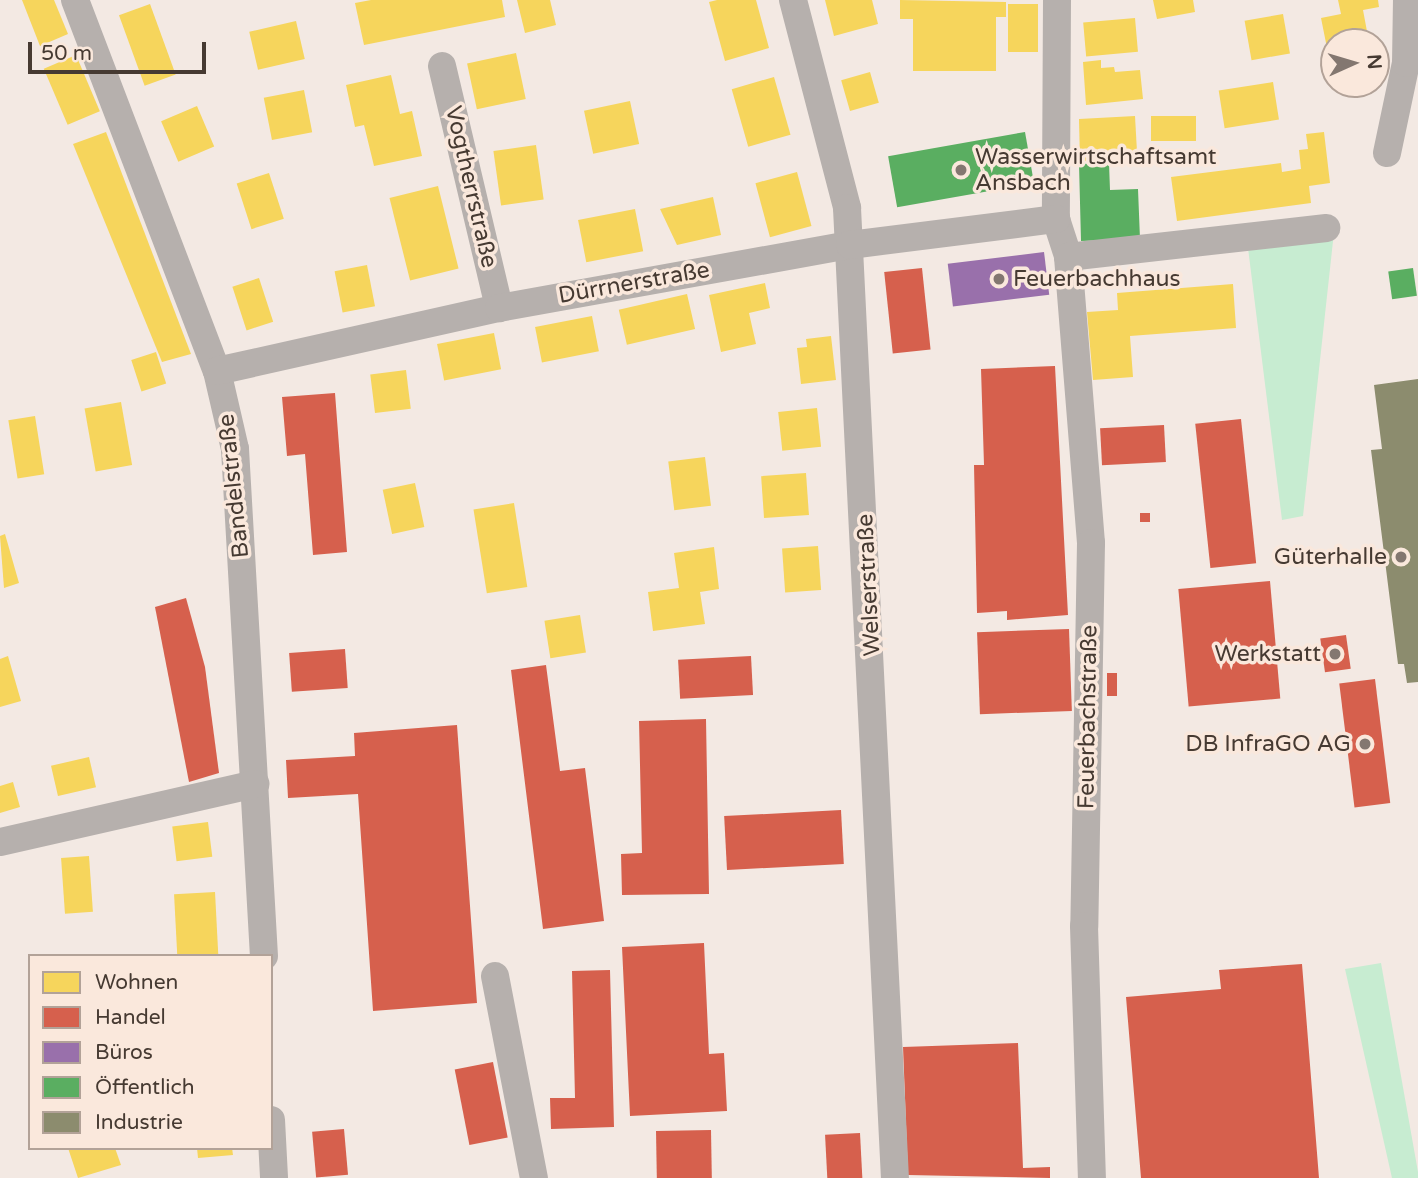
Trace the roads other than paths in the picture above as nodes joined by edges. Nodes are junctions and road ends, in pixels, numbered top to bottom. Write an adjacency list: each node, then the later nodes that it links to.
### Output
1 (75, 0): 12 (street, Bandelstraße)
2 (793, 0): 9 (street, Welserstraße)
3 (1057, 0): 7 (street, Feuerbachstraße)
4 (1407, 0): 6 (street)
5 (442, 66): 11 (street, Vogtherrstraße)
6 (1387, 153)
7 (1056, 219): 9 (street, Dürrnerstraße); 10 (street, Feuerbachstraße)
8 (1326, 228): 10 (street)
9 (850, 244): 11 (street, Dürrnerstraße); 20 (street, Welserstraße)
10 (1068, 257): 21 (street, Feuerbachstraße)
11 (499, 308): 12 (street, Dürrnerstraße)
12 (217, 371): 13 (street, Bandelstraße)
13 (255, 784): 14 (street); 15 (street, Bandelstraße)
14 (0, 842)
15 (264, 954)
16 (495, 976): 19 (street)
17 (273, 1150): 18 (street)
18 (274, 1178)
19 (534, 1178)
20 (895, 1178)
21 (1092, 1178)

